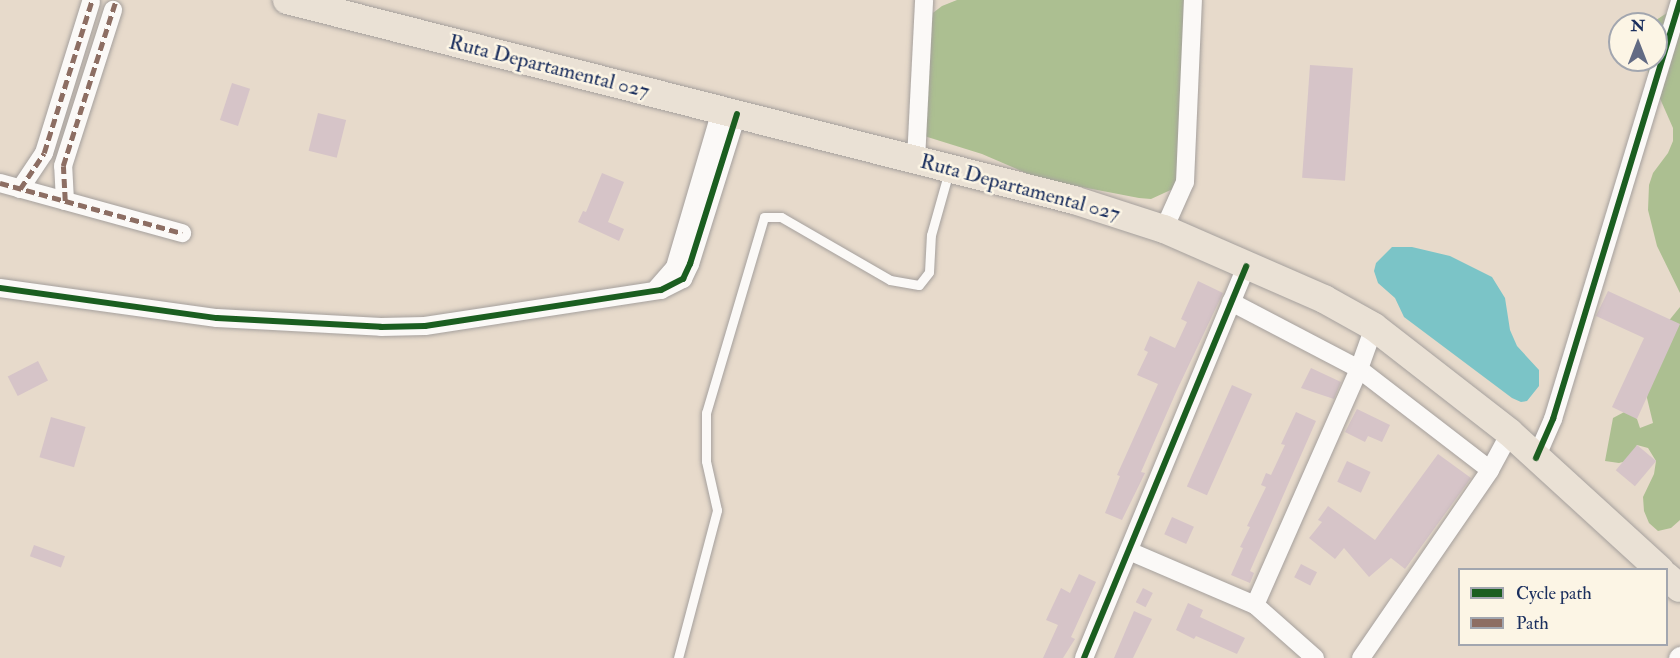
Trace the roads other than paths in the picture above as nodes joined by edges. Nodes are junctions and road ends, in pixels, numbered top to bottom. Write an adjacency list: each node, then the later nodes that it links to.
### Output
1 (924, 0): 8 (street)
2 (1193, 0): 13 (street)
3 (1680, 0): 21 (street)
4 (91, 2): 11 (street)
5 (316, 4): 7 (main road, Ruta Departamental 027)
6 (113, 10): 12 (street)
7 (729, 112): 8 (main road, Ruta Departamental 027); 16 (street)
8 (916, 160): 9 (main road, Ruta Departamental 027)
9 (949, 169): 13 (main road, Ruta Departamental 027); 28 (lane)
10 (0, 183): 11 (street)
11 (20, 189): 12 (street)
12 (65, 201): 14 (street)
13 (1164, 229): 15 (main road, Ruta Departamental 027)
14 (182, 233)
15 (1246, 266): 17 (street); 18 (main road, Ruta Departamental 027)
16 (0, 288)
17 (1231, 302): 19 (street); 23 (street)
18 (1374, 327): 19 (street); 20 (main road, Ruta Departamental 027)
19 (1359, 369): 22 (street); 27 (street)
20 (1510, 433): 21 (main road, Ruta Departamental 027); 22 (street)
21 (1536, 458): 24 (main road, Ruta Departamental 027)
22 (1490, 470): 31 (street)
23 (1129, 551): 27 (street); 29 (street)
24 (1658, 568)
25 (1668, 578): 26 (main road)
26 (1680, 588)
27 (1255, 605): 30 (street)
28 (678, 658)
29 (1084, 658)
30 (1315, 658)
31 (1361, 658)

